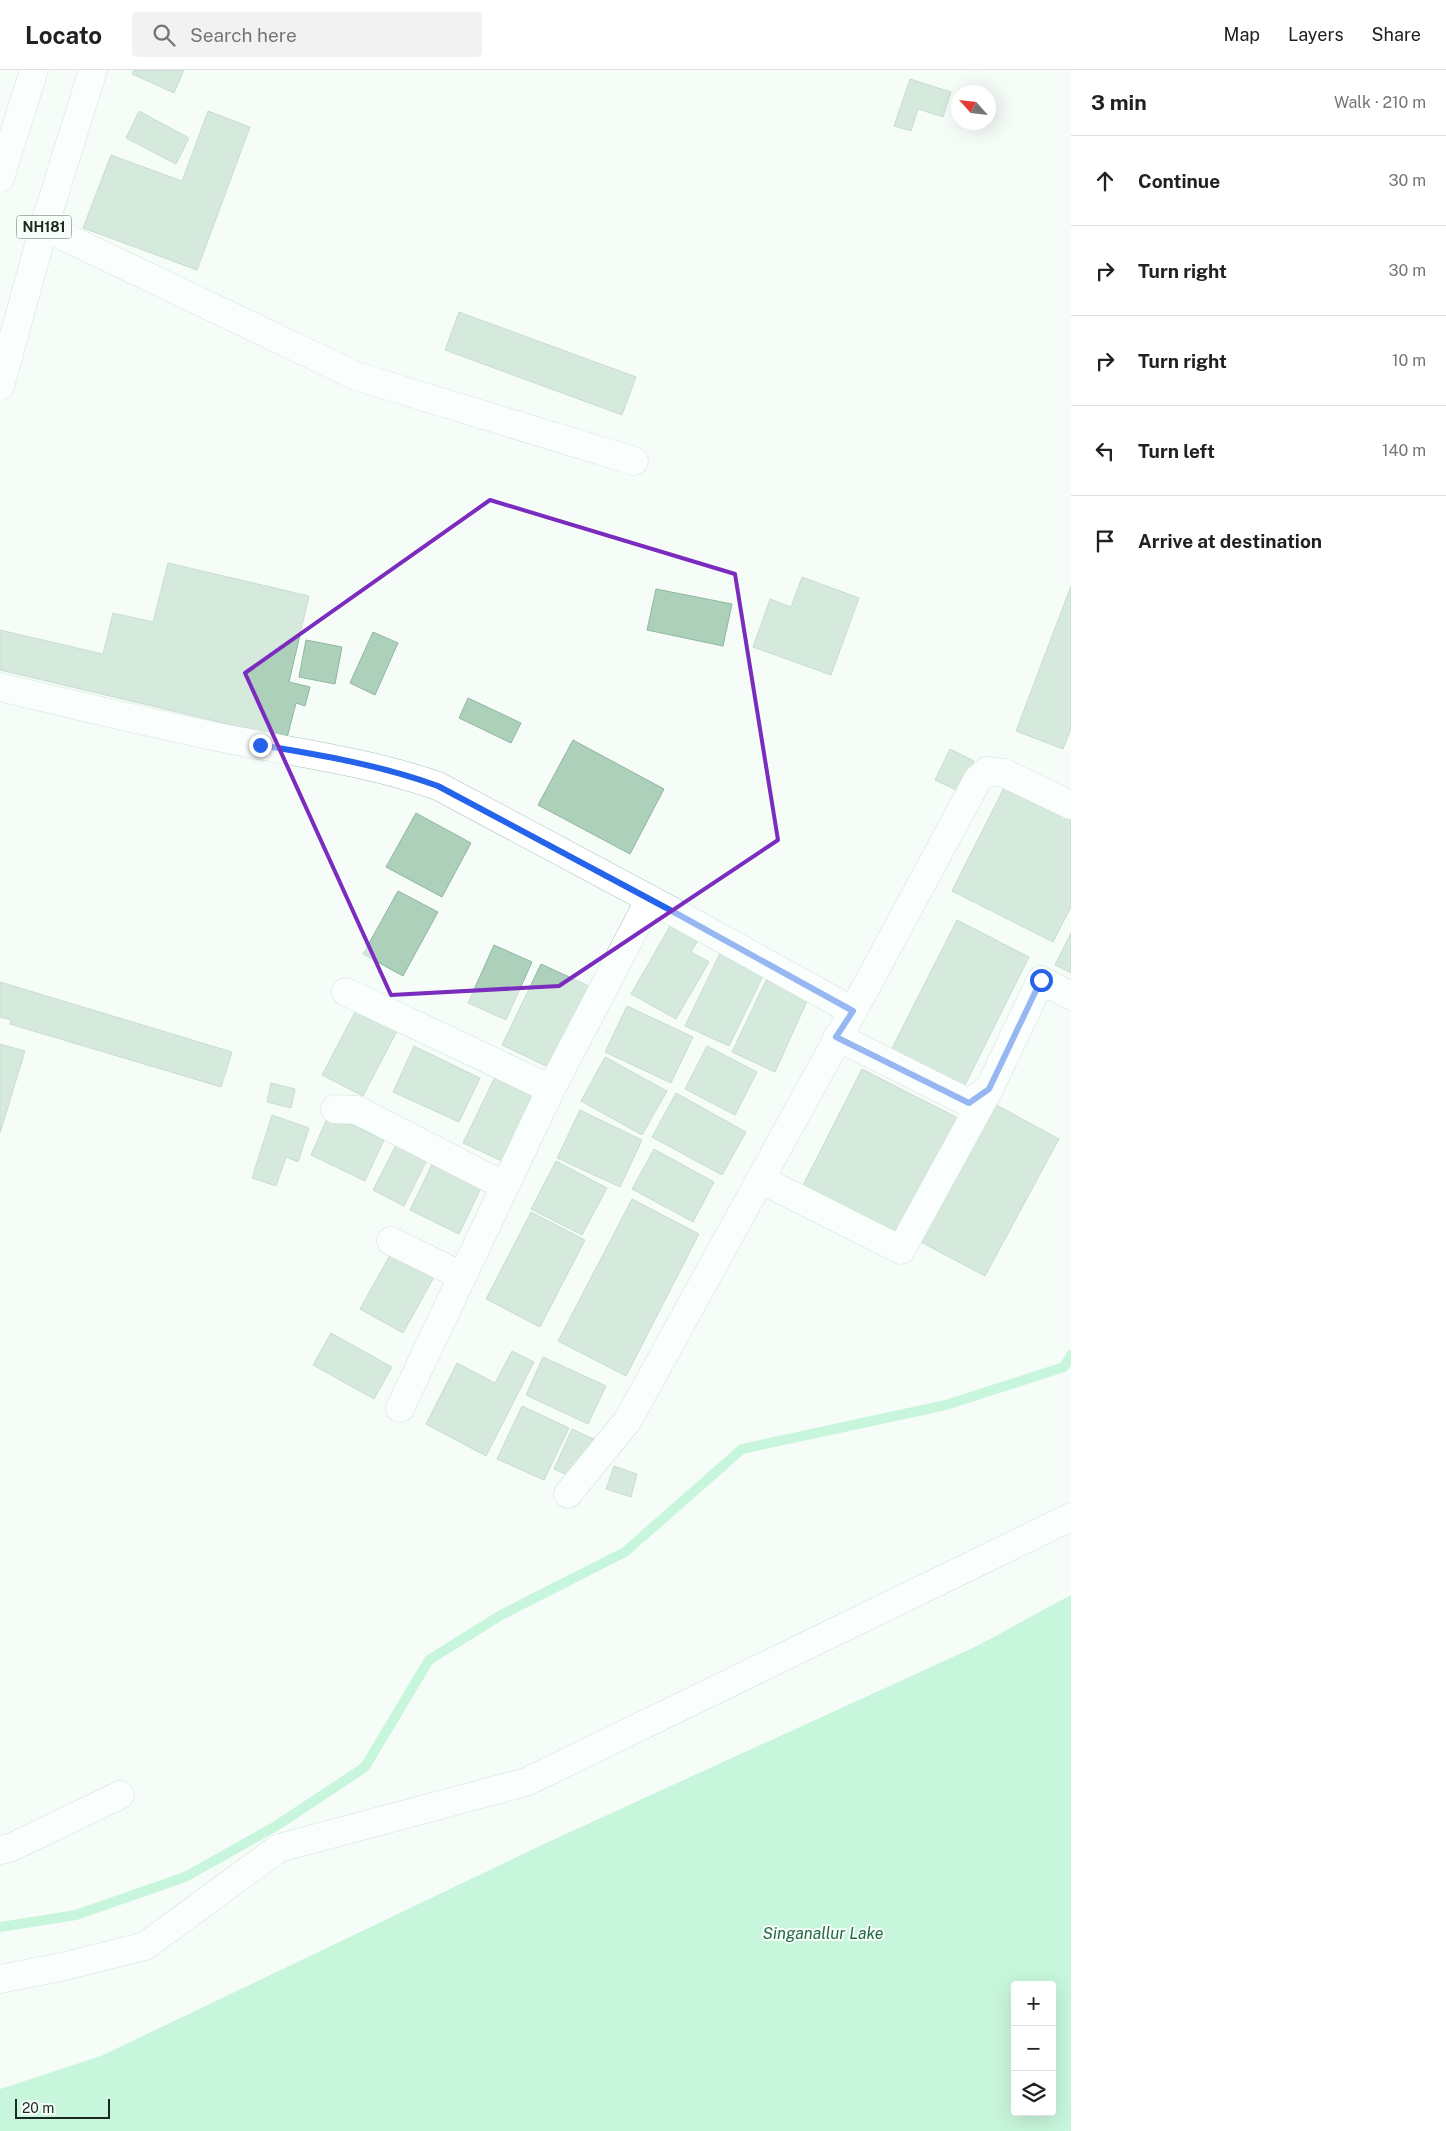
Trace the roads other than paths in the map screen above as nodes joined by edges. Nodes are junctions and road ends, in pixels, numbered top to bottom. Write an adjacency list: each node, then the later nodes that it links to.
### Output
1 (34, 70): 3 (main road)
2 (93, 70): 4 (main road, NH181)
3 (0, 178)
4 (44, 227): 5 (main road, NH181); 6 (main road)
5 (0, 386)
6 (634, 461)
7 (0, 687): 9 (main road)
8 (1071, 805): 12 (main road)
9 (650, 899): 12 (main road); 14 (main road)
10 (346, 992): 14 (main road)
11 (1071, 996): 15 (main road)
12 (853, 1011): 13 (main road)
13 (836, 1037): 15 (main road); 17 (main road)
14 (551, 1089): 18 (main road)
15 (989, 1089): 17 (main road)
16 (335, 1109): 18 (main road)
17 (760, 1179): 22 (main road)
18 (505, 1186): 20 (main road)
19 (391, 1241): 20 (main road)
20 (462, 1276): 21 (main road)
21 (400, 1408)
22 (568, 1494)
23 (1071, 1517): 26 (main road)
24 (120, 1795): 25 (main road)
25 (0, 1850)
26 (0, 1978)

